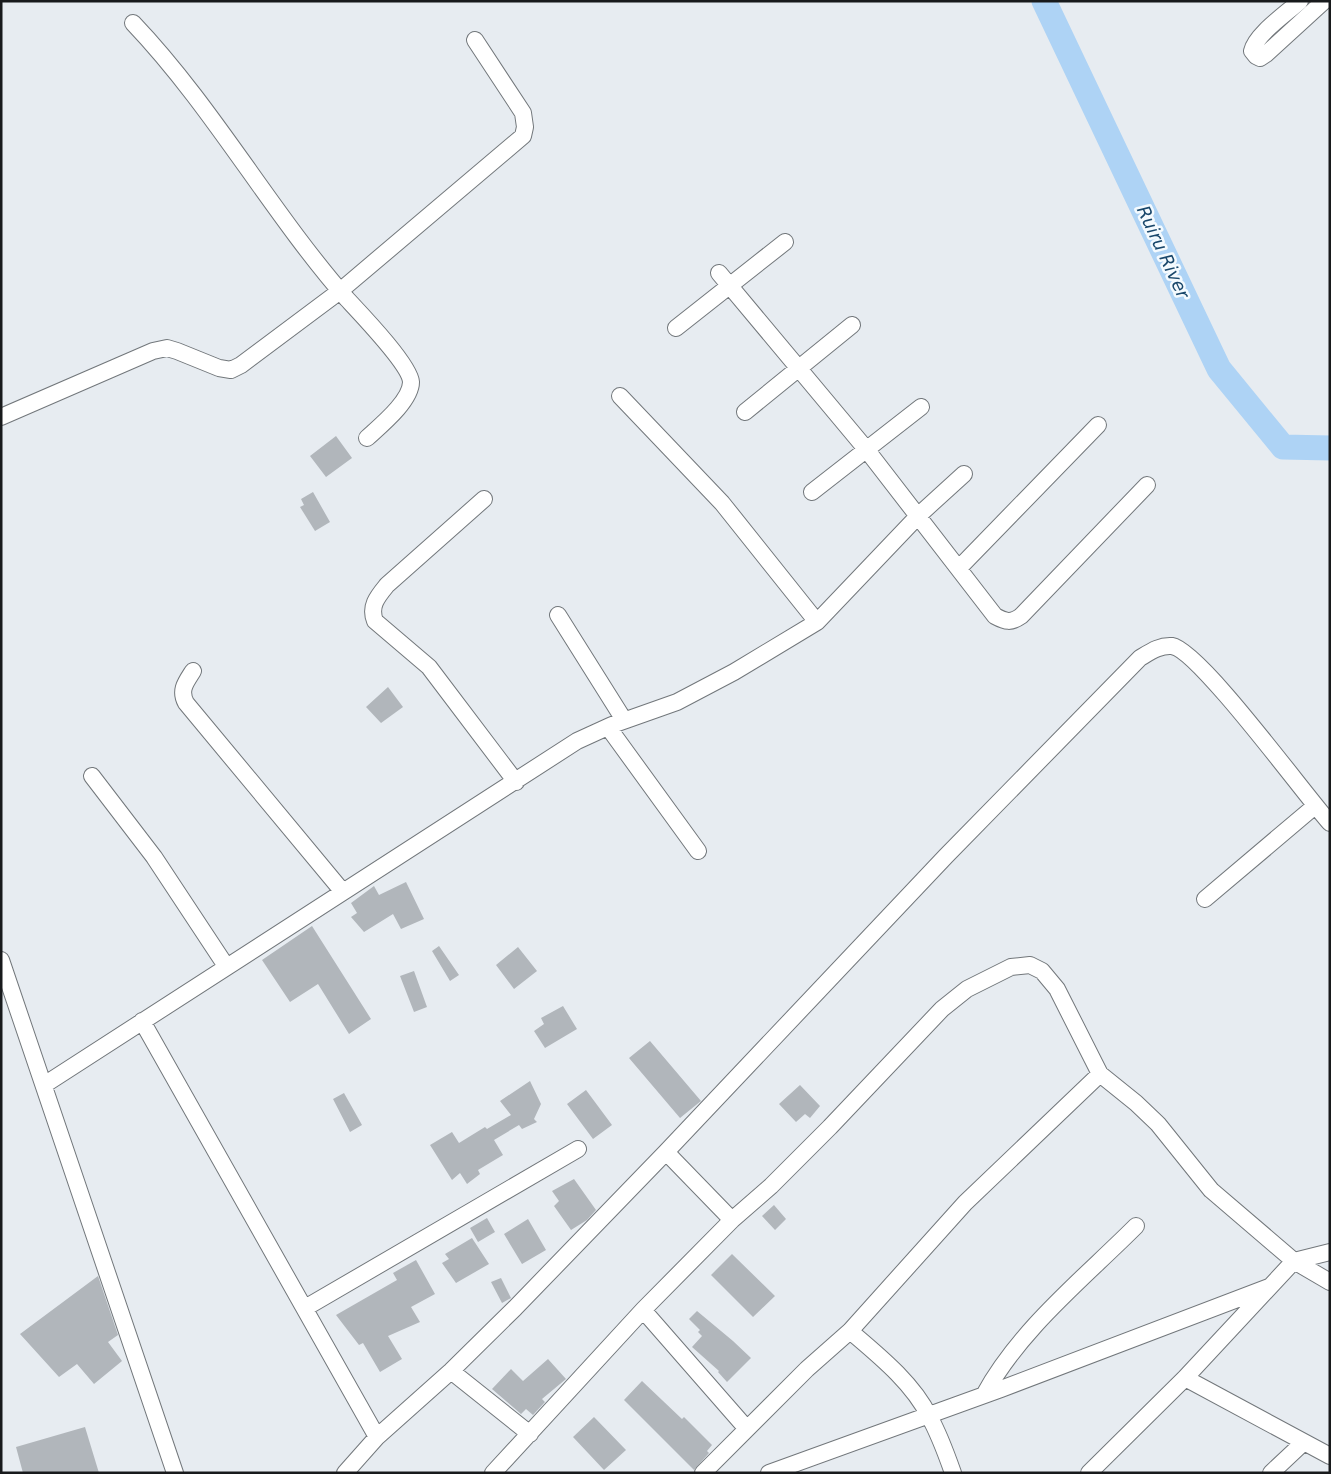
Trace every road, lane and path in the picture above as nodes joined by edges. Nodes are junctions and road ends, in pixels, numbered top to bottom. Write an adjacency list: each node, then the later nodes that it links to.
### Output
1 (1300, 1): 2 (street)
2 (1324, 1)
3 (133, 23): 7 (street)
4 (475, 40): 7 (street)
5 (785, 242): 6 (street)
6 (724, 279): 9 (street); 10 (street)
7 (340, 291): 14 (street); 16 (street)
8 (852, 325): 10 (street)
9 (676, 328)
10 (799, 367): 13 (street); 17 (street)
11 (620, 396): 25 (street)
12 (921, 407): 17 (street)
13 (745, 412)
14 (1, 417)
15 (1098, 425): 23 (street)
16 (367, 438)
17 (866, 449): 20 (street); 22 (street)
18 (964, 474): 22 (street)
19 (1147, 485): 23 (street)
20 (812, 492)
21 (484, 499): 30 (street)
22 (918, 515): 23 (street); 25 (street)
23 (959, 568)
24 (558, 615): 27 (street)
25 (817, 622): 27 (street)
26 (193, 671): 34 (street)
27 (624, 720): 28 (street)
28 (608, 727): 30 (street); 33 (street)
29 (92, 776): 37 (street)
30 (516, 782): 34 (street)
31 (1315, 806): 32 (street); 35 (street); 42 (street)
32 (1330, 822)
33 (698, 851)
34 (343, 892): 37 (street)
35 (1205, 899)
36 (1, 960): 40 (street)
37 (226, 966): 38 (street)
38 (142, 1021): 40 (street); 49 (street)
39 (1100, 1074): 43 (street); 46 (street); 51 (street)
40 (44, 1085): 61 (street)
41 (578, 1148): 49 (street)
42 (666, 1152): 43 (street); 52 (street)
43 (732, 1220): 50 (street)
44 (1136, 1226): 54 (street)
45 (1330, 1252): 46 (street)
46 (1294, 1261): 47 (street); 48 (street)
47 (1330, 1282)
48 (1269, 1287): 53 (street); 54 (street)
49 (305, 1308): 58 (street)
50 (643, 1310): 56 (street); 57 (street)
51 (850, 1331): 55 (street); 56 (street)
52 (451, 1371): 57 (street); 58 (street)
53 (1185, 1378): 59 (street); 67 (street)
54 (984, 1395): 55 (street)
55 (928, 1414): 65 (street); 66 (street)
56 (747, 1429): 64 (street)
57 (530, 1434): 63 (street)
58 (377, 1437): 62 (street)
59 (1304, 1442): 60 (street); 68 (street)
60 (1330, 1456)
61 (175, 1473)
62 (345, 1473)
63 (493, 1473)
64 (703, 1473)
65 (769, 1473)
66 (953, 1473)
67 (1089, 1473)
68 (1271, 1473)

